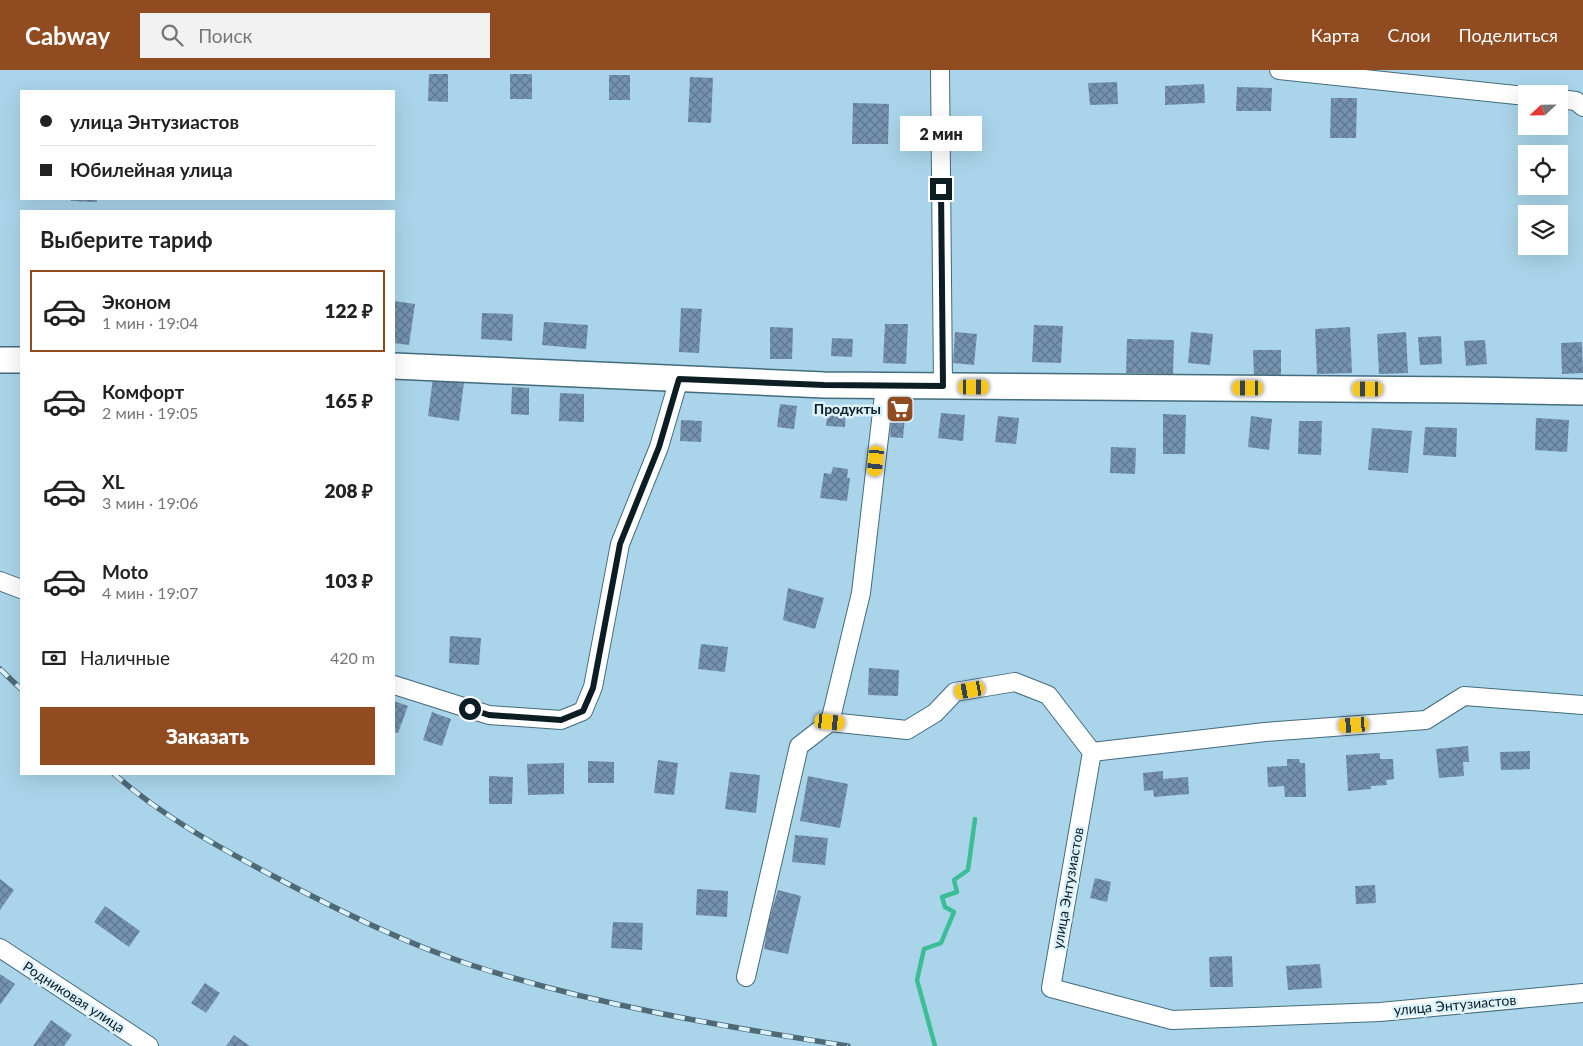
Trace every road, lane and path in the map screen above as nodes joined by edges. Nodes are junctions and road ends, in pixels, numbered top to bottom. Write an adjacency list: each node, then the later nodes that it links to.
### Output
1 (940, 70): 11 (street)
2 (1280, 70): 3 (street)
3 (1518, 95)
4 (1568, 100): 5 (street)
5 (1583, 107)
6 (0, 360): 7 (street)
7 (20, 360)
8 (395, 366): 9 (street)
9 (679, 379): 10 (street); 15 (street)
10 (885, 386): 11 (street); 17 (street)
11 (943, 386): 12 (street)
12 (1583, 392)
13 (0, 581): 14 (street)
14 (20, 589)
15 (395, 685)
16 (1583, 705): 18 (street)
17 (830, 722): 18 (street); 20 (street)
18 (1092, 752): 21 (street, улица Энтузиастов)
19 (0, 948): 22 (street, Родниковая улица)
20 (746, 977)
21 (1583, 993)
22 (149, 1046)

